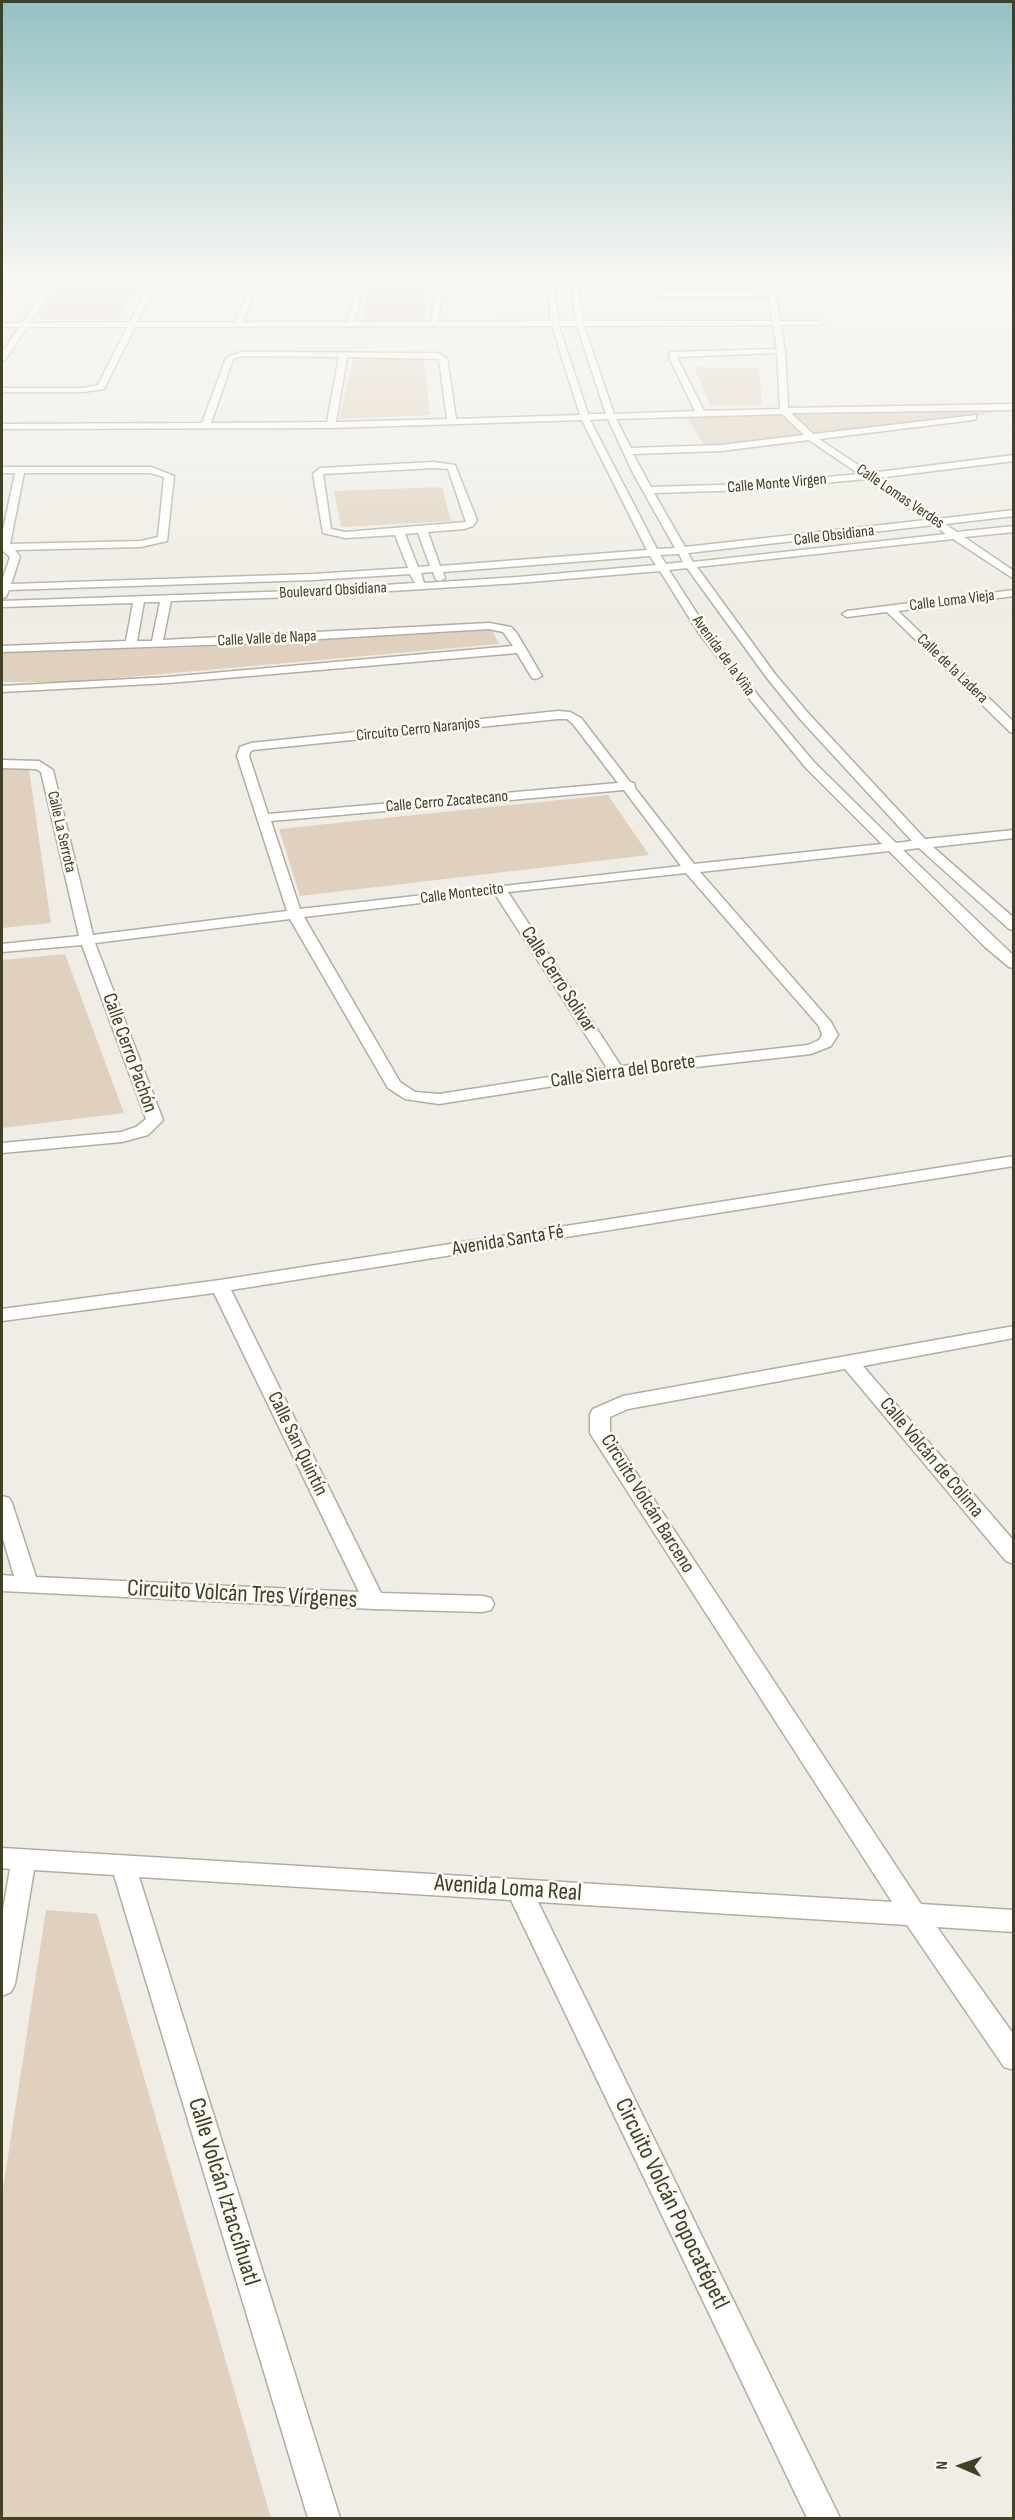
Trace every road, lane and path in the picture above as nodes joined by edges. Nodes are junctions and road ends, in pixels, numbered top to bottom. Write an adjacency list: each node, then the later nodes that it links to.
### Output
1 (217, 393): 16 (street)
2 (337, 393): 14 (street)
3 (448, 393): 13 (street)
4 (577, 393): 12 (street, Avenida de la Viña)
5 (602, 393): 11 (street, Avenida de la Viña)
6 (690, 393): 10 (street)
7 (783, 393): 9 (street)
8 (1014, 408): 9 (street); 17 (street)
9 (784, 411): 10 (street); 17 (street, Calle Lomas Verdes)
10 (701, 414): 11 (street)
11 (610, 417): 12 (street); 18 (street, Avenida de la Viña)
12 (585, 418): 13 (street); 32 (street, Avenida de la Viña)
13 (452, 422): 14 (street)
14 (331, 425): 16 (street)
15 (2, 427): 16 (street)
16 (205, 427)
17 (810, 437): 18 (street); 22 (street, Calle Lomas Verdes)
18 (629, 451): 23 (street, Avenida de la Viña)
19 (1014, 458): 22 (street, Calle Monte Virgen)
20 (2, 470): 21 (street)
21 (20, 470): 30 (street); 30 (street)
22 (869, 476): 23 (street, Calle Monte Virgen); 25 (street, Calle Lomas Verdes)
23 (648, 490): 31 (street, Avenida de la Viña)
24 (1014, 513): 25 (street, Calle Obsidiana)
25 (938, 523): 29 (street, Calle Lomas Verdes); 31 (street, Calle Obsidiana)
26 (1014, 529): 29 (street, Calle Obsidiana)
27 (422, 530): 28 (street); 28 (street); 35 (street)
28 (399, 532): 36 (street)
29 (958, 536): 33 (street, Calle Obsidiana); 37 (street, Calle Lomas Verdes)
30 (2, 548): 40 (street)
31 (681, 551): 32 (street, Calle Obsidiana); 33 (street, Avenida de la Viña)
32 (653, 552): 34 (street, Avenida de la Viña); 35 (street, Boulevard Obsidiana)
33 (690, 565): 34 (street, Calle Obsidiana); 58 (street, Avenida de la Viña)
34 (664, 567): 38 (street, Boulevard Obsidiana); 59 (street, Avenida de la Viña)
35 (436, 570): 36 (street, Boulevard Obsidiana); 38 (street)
36 (415, 571): 39 (street); 40 (street, Boulevard Obsidiana)
37 (1014, 576)
38 (443, 585): 39 (street, Boulevard Obsidiana)
39 (421, 586): 42 (street, Boulevard Obsidiana)
40 (3, 590)
41 (1014, 593): 45 (street, Calle Loma Vieja)
42 (166, 599): 43 (street, Boulevard Obsidiana); 47 (street)
43 (139, 600): 44 (street, Boulevard Obsidiana); 48 (street)
44 (2, 604)
45 (890, 609): 46 (street, Calle Loma Vieja); 53 (street, Calle de la Ladera)
46 (847, 614)
47 (157, 644): 48 (street, Calle Valle de Napa); 50 (street, Calle Valle de Napa)
48 (131, 645): 49 (street, Calle Valle de Napa)
49 (2, 649)
50 (521, 649): 51 (street, Calle Valle de Napa); 52 (street, Calle Valle de Napa)
51 (536, 676)
52 (2, 688)
53 (1014, 729)
54 (2, 764): 64 (street, Calle La Serrota)
55 (630, 786): 56 (street, Calle Cerro Zacatecano); 56 (street, Circuito Cerro Naranjos); 60 (street, Circuito Cerro Naranjos)
56 (264, 818): 62 (street, Circuito Cerro Naranjos)
57 (1014, 834): 58 (street, Calle Montecito)
58 (923, 845): 59 (street, Calle Montecito); 63 (street, Avenida de la Viña)
59 (892, 848): 60 (street, Calle Montecito); 66 (street, Avenida de la Viña)
60 (691, 870): 61 (street, Calle Montecito); 67 (street, Calle Sierra del Borete)
61 (499, 889): 62 (street, Calle Montecito); 67 (street, Calle Cerro Solivar)
62 (295, 915): 64 (street, Calle Montecito); 67 (street, Calle Sierra del Borete)
63 (1014, 926)
64 (87, 940): 65 (street, Calle Montecito); 68 (street, Calle Cerro Pachón)
65 (2, 948)
66 (1014, 964)
67 (617, 1071)
68 (2, 1148)
69 (1014, 1161): 70 (street, Avenida Santa Fé)
70 (219, 1286): 71 (street, Avenida Santa Fé); 78 (street, Calle San Quintín)
71 (2, 1315)
72 (1014, 1332): 73 (street, Circuito Volcán Barceno)
73 (849, 1361): 75 (street, Calle Volcán de Colima); 83 (street, Circuito Volcán Barceno)
74 (2, 1503): 77 (street)
75 (1014, 1556)
76 (2, 1583): 77 (street, Circuito Volcán Tres Vírgenes)
77 (28, 1585): 78 (street, Circuito Volcán Tres Vírgenes)
78 (374, 1601): 79 (street, Circuito Volcán Tres Vírgenes)
79 (483, 1604)
80 (13, 1859): 81 (street, Avenida Loma Real); 85 (street)
81 (123, 1865): 82 (street, Avenida Loma Real); 87 (street, Calle Volcán Iztaccíhuatl)
82 (519, 1890): 83 (street, Avenida Loma Real); 88 (street, Circuito Volcán Popocatépetl)
83 (914, 1914): 84 (street, Avenida Loma Real); 86 (street)
84 (1014, 1921)
85 (2, 1984)
86 (1014, 2058)
87 (324, 2518)
88 (824, 2518)

